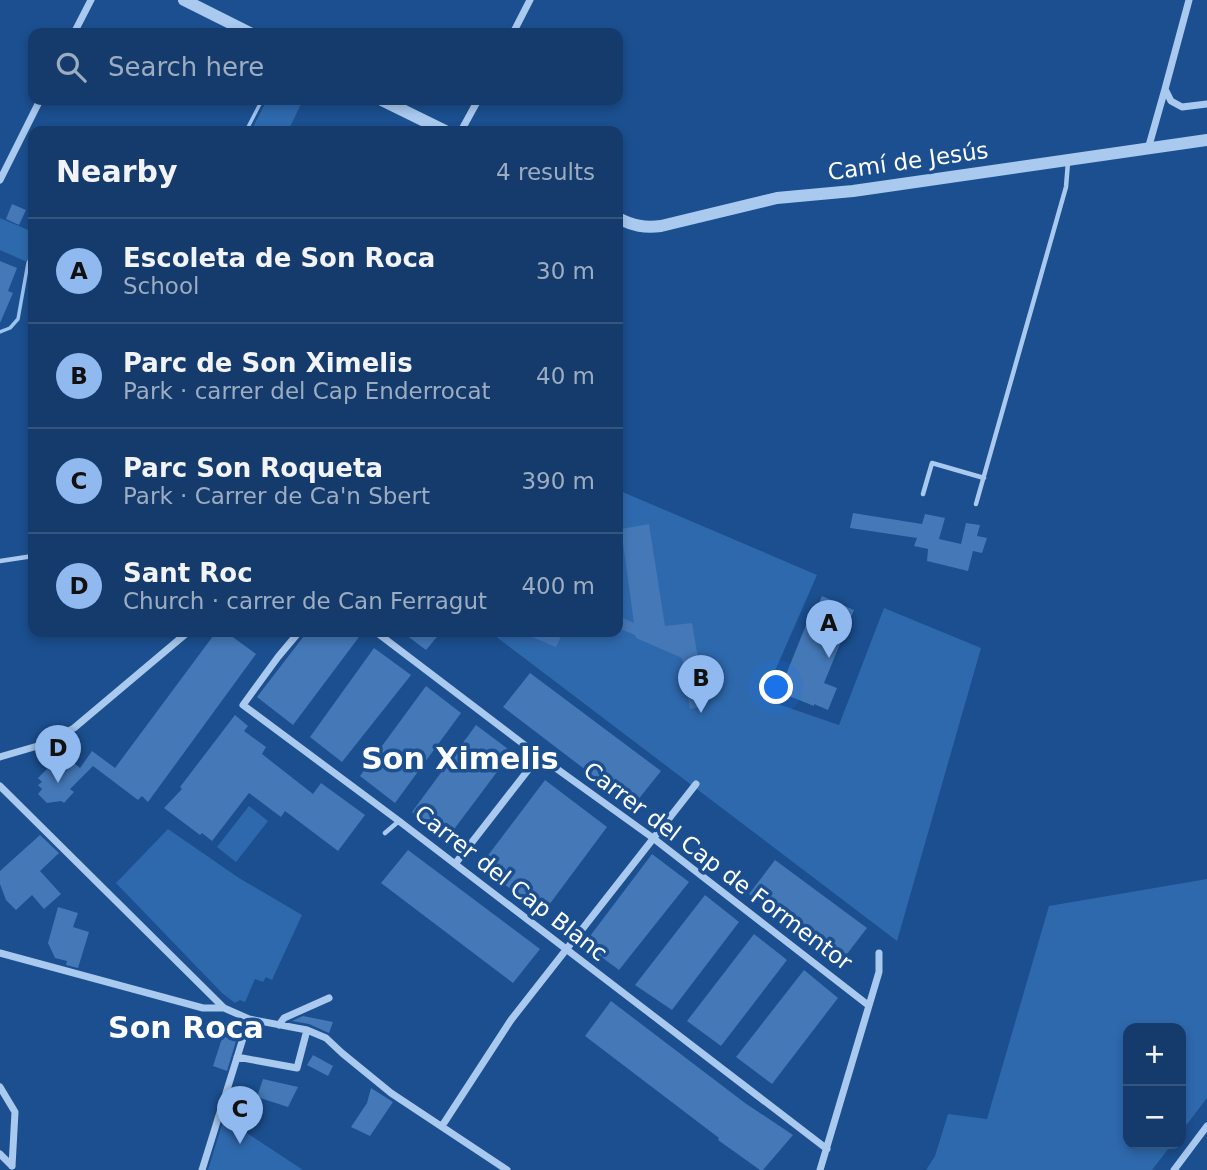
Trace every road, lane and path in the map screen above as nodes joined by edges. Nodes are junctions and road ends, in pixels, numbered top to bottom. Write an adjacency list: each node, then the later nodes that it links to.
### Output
1 (91, 0): 5 (street)
2 (184, 0): 6 (street)
3 (530, 0): 7 (street)
4 (1189, 0): 8 (street)
5 (77, 28)
6 (240, 28)
7 (516, 28)
8 (1165, 89): 9 (street); 16 (street)
9 (1207, 104)
10 (38, 105): 18 (street)
11 (392, 105): 13 (street)
12 (475, 105): 14 (street)
13 (435, 126)
14 (464, 126)
15 (1207, 140): 16 (street, Camí de Jesús)
16 (1148, 149): 17 (street, Camí de Jesús)
17 (1068, 161): 19 (street, Camí de Jesús); 20 (lane)
18 (0, 180)
19 (623, 220)
20 (984, 478): 21 (lane); 22 (lane)
21 (923, 494)
22 (976, 505)
23 (28, 557): 24 (lane)
24 (0, 561)
25 (182, 637): 29 (street)
26 (295, 637): 32 (street, Carrer del Cap Blanc)
27 (383, 637): 28 (street, Carrer del Cap de Formentor)
28 (540, 756): 34 (street, Carrer del Cap de Formentor); 35 (street)
29 (0, 757)
30 (696, 784): 34 (street)
31 (0, 786): 41 (street)
32 (399, 821): 33 (lane); 35 (street, Carrer del Cap Blanc)
33 (385, 833)
34 (653, 838): 36 (street); 40 (street, Carrer del Cap de Formentor)
35 (455, 864): 36 (street, Carrer del Cap Blanc)
36 (566, 950): 47 (street); 49 (street, Carrer del Cap Blanc)
37 (0, 953): 41 (street)
38 (879, 953): 40 (street)
39 (329, 998): 43 (street)
40 (868, 1005): 49 (street)
41 (224, 1008): 42 (street)
42 (249, 1018): 43 (street); 45 (street)
43 (279, 1025): 44 (street)
44 (307, 1030): 45 (street); 47 (street)
45 (237, 1057): 51 (street)
46 (0, 1087): 50 (street)
47 (442, 1126): 52 (street)
48 (1207, 1126): 54 (street)
49 (827, 1149): 53 (street)
50 (0, 1154)
51 (202, 1170)
52 (507, 1170)
53 (820, 1170)
54 (1174, 1170)

